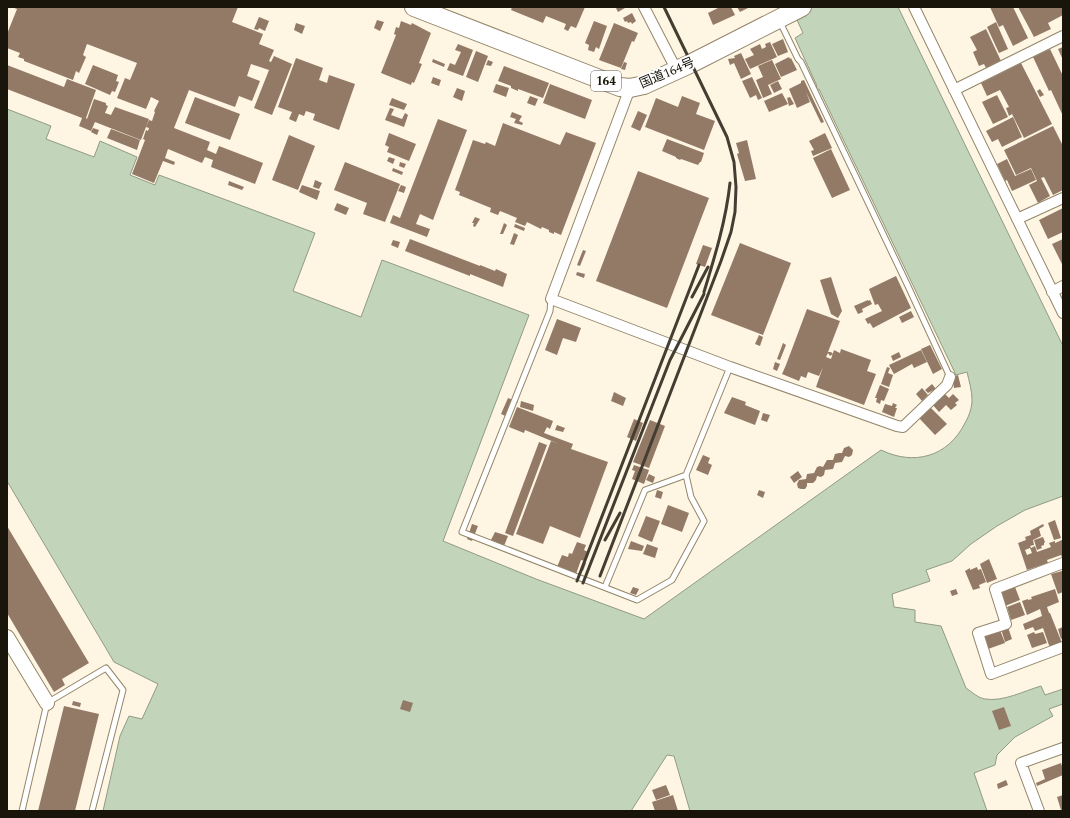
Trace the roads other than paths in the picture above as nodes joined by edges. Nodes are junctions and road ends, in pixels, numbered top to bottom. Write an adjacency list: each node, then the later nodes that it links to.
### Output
1 (414, 7): 8 (highway, 国道164号 / 164)
2 (644, 7): 7 (street)
3 (914, 7): 9 (street)
4 (798, 9): 5 (highway, 国道164号 / 164)
5 (778, 19): 7 (highway, 国道164号 / 164); 17 (lane)
6 (1063, 36): 9 (street)
7 (677, 71): 8 (highway, 国道164号 / 164)
8 (630, 88): 14 (street)
9 (954, 90): 11 (street)
10 (1063, 198): 11 (street)
11 (1017, 219): 13 (street)
12 (1063, 286): 13 (street)
13 (1052, 292): 15 (street)
14 (551, 299): 16 (street); 20 (lane)
15 (1063, 314)
16 (730, 367): 17 (street); 18 (lane)
17 (950, 377)
18 (686, 475): 20 (lane); 20 (lane)
19 (1063, 563): 22 (street)
20 (605, 587)
21 (7, 637): 23 (street)
22 (1063, 647)
23 (47, 703): 25 (lane); 26 (lane)
24 (1063, 748): 27 (street)
25 (22, 811)
26 (92, 811)
27 (1039, 811)

